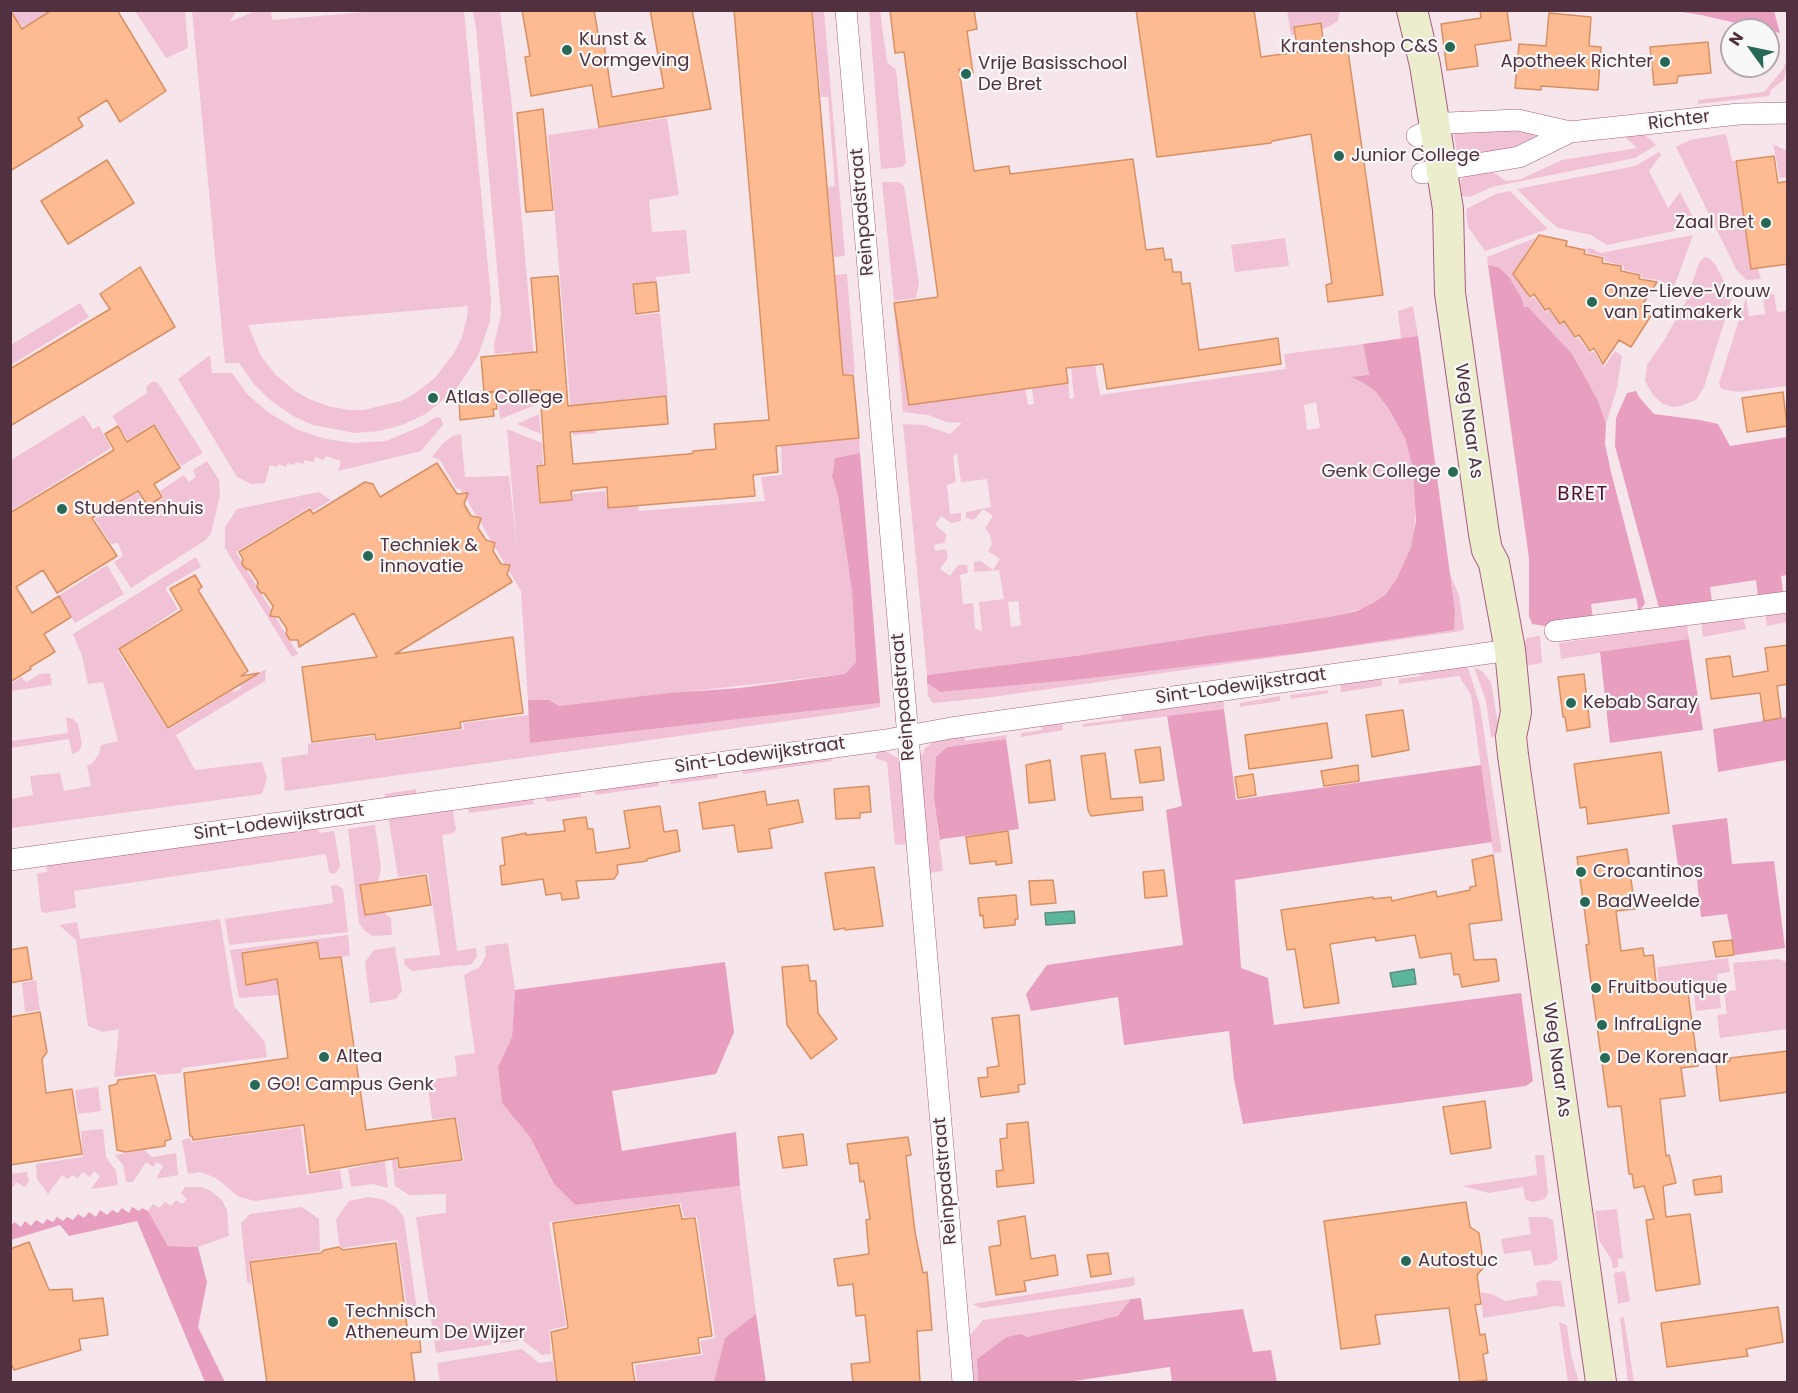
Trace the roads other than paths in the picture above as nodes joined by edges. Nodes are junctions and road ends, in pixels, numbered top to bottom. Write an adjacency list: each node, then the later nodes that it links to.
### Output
1 (846, 10): 11 (street, Reinpadstraat)
2 (1394, 10): 5 (main road, Weg Naar As)
3 (1412, 10): 5 (main road, Weg Naar As)
4 (1788, 113): 6 (street, Richter)
5 (1426, 132): 6 (street, Richter); 7 (main road, Weg Naar As)
6 (1570, 132): 7 (street, Richter)
7 (1432, 171): 10 (main road, Weg Naar As)
8 (1788, 602): 9 (street)
9 (1555, 631)
10 (1500, 651): 11 (street, Sint-Lodewijkstraat); 14 (main road, Weg Naar As)
11 (908, 736): 12 (street, Sint-Lodewijkstraat); 13 (street, Reinpadstraat)
12 (10, 860)
13 (963, 1383)
14 (1601, 1383)

